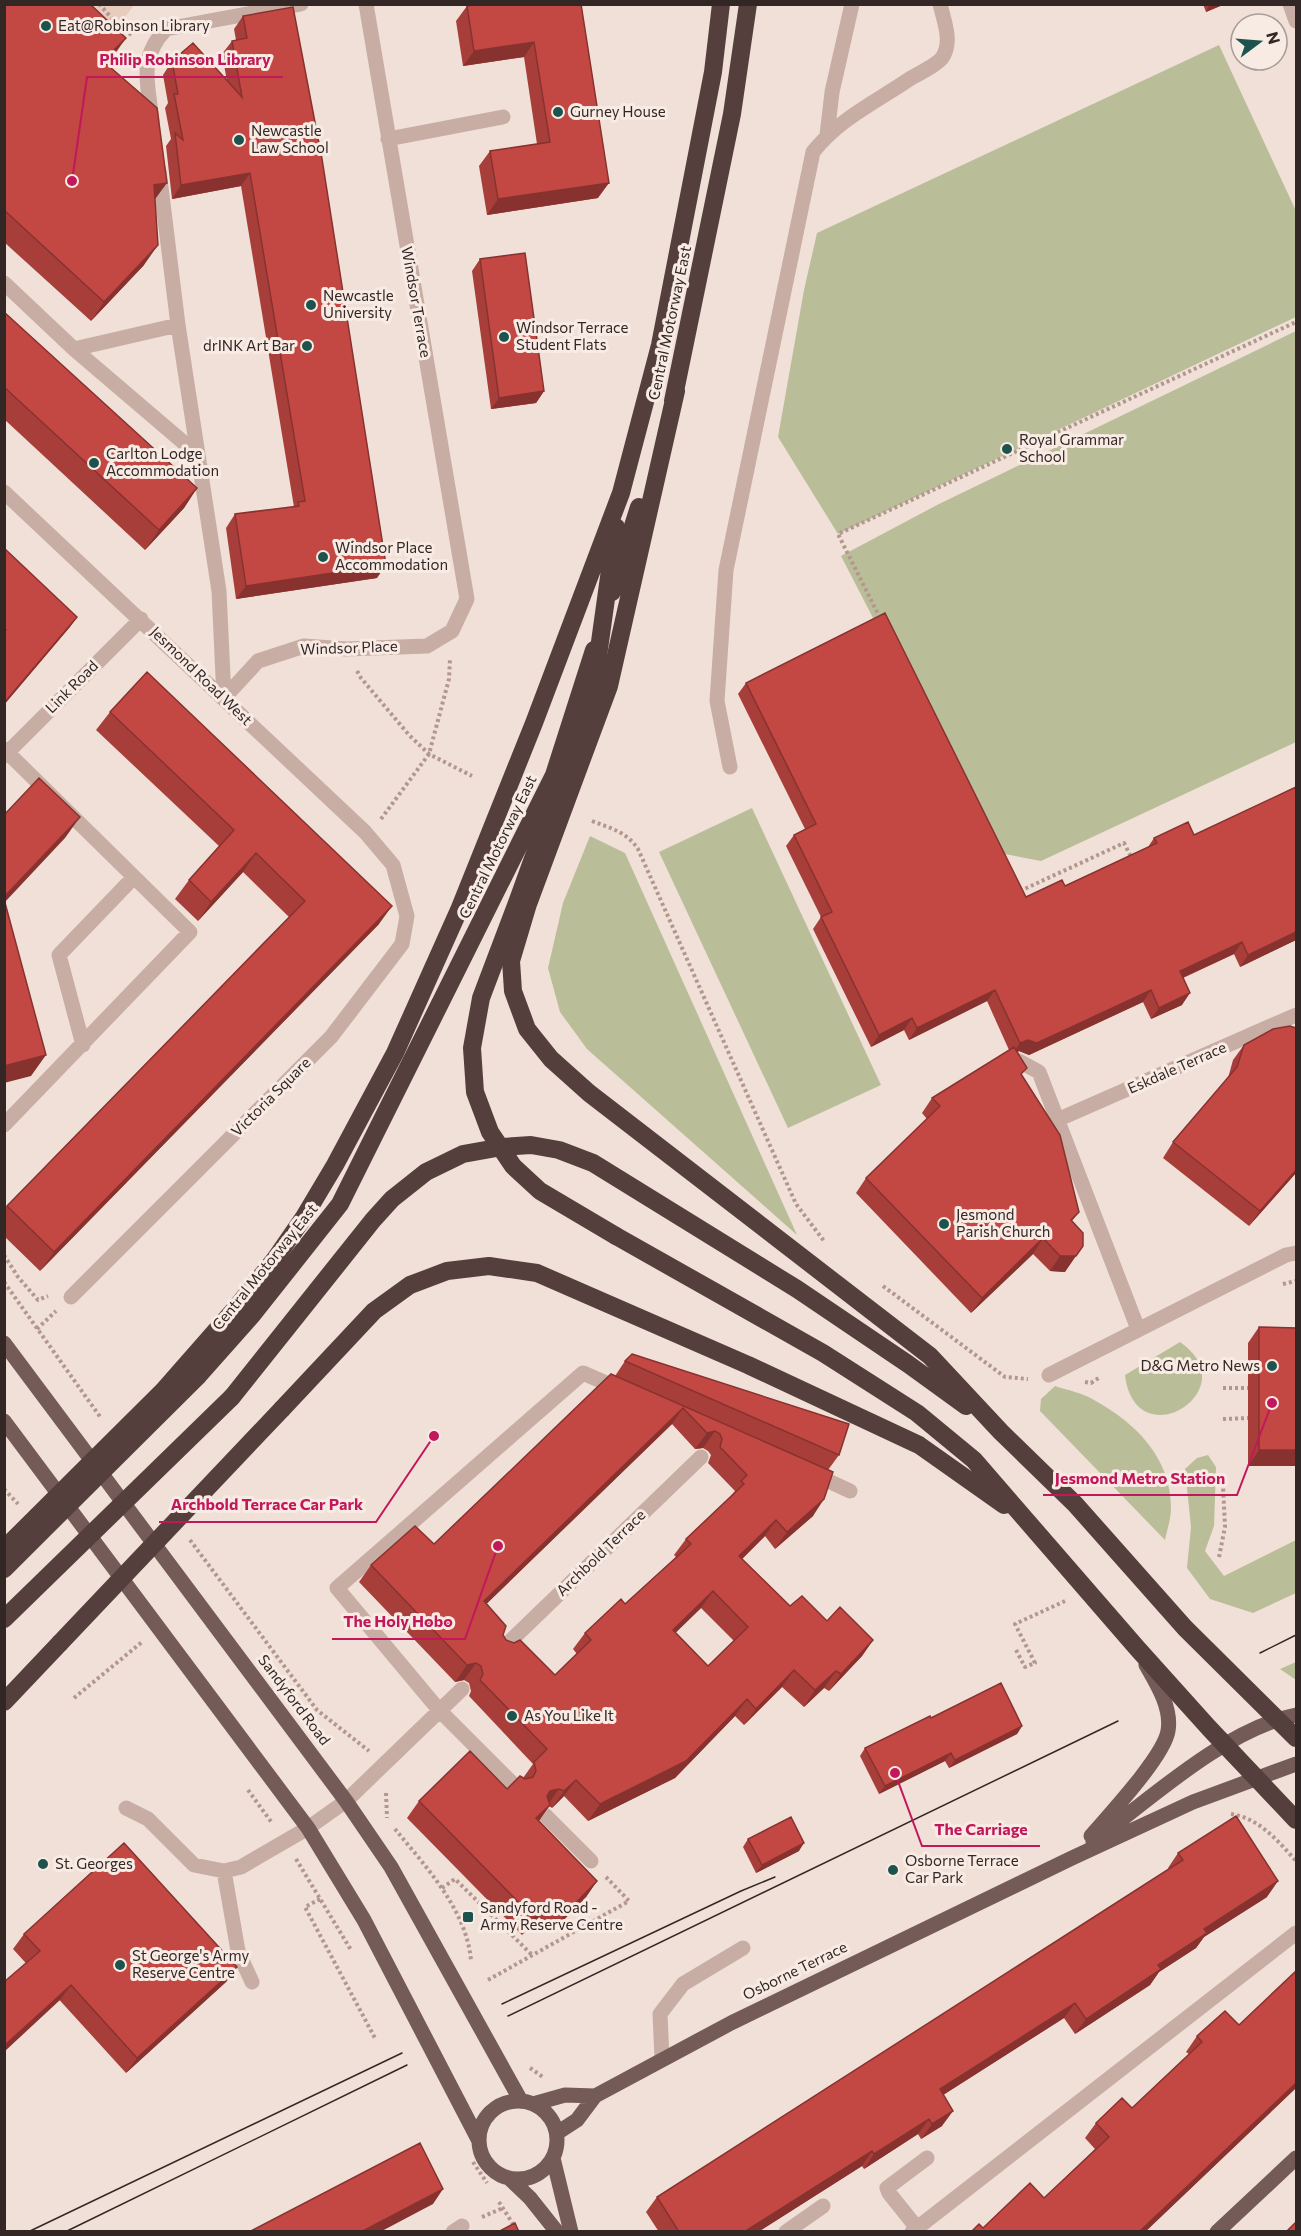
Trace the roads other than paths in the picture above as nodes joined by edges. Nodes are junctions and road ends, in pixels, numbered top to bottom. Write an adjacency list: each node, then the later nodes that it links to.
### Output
1 (301, 4): 11 (street)
2 (366, 4): 12 (street, Windsor Terrace)
3 (721, 4): 20 (highway, Central Motorway East, bridge)
4 (748, 4): 17 (highway, Central Motorway East)
5 (852, 4): 10 (street)
6 (939, 4): 10 (street)
7 (1290, 4): 8 (street)
8 (1296, 21)
9 (503, 117): 12 (street)
10 (827, 135): 25 (street)
11 (154, 136)
12 (388, 139): 22 (street, Windsor Terrace)
13 (157, 160): 15 (street)
14 (4, 283): 16 (street)
15 (178, 325): 16 (street); 18 (street)
16 (74, 349): 18 (street)
17 (676, 391): 40 (highway); 46 (highway, Central Motorway East, bridge)
18 (197, 454): 23 (street)
19 (4, 492): 21 (street, Jesmond Road West)
20 (621, 493): 44 (highway, bridge); 45 (highway, Central Motorway East, bridge)
21 (141, 619): 23 (street, Jesmond Road West); 24 (street, Link Road)
22 (452, 631): 23 (street, Windsor Place)
23 (224, 698): 26 (street, Jesmond Road West)
24 (6, 752): 27 (street)
25 (730, 767)
26 (393, 865): 34 (street, Victoria Square)
27 (134, 877): 29 (street); 29 (street)
28 (1296, 1015): 31 (street, Eskdale Terrace)
29 (82, 1045): 32 (street)
30 (1018, 1061): 31 (street)
31 (1057, 1120): 35 (street)
32 (4, 1125)
33 (1296, 1252): 35 (street)
34 (71, 1297)
35 (1138, 1329): 37 (street)
36 (4, 1343): 60 (main road, Sandyford Road)
37 (1049, 1375)
38 (638, 1396): 52 (street)
39 (4, 1421): 64 (main road)
40 (1001, 1432): 47 (highway, bridge); 54 (highway)
41 (701, 1457): 49 (street, Archbold Terrace)
42 (798, 1467): 43 (street)
43 (850, 1491)
44 (1030, 1523): 48 (highway); 51 (highway, bridge)
45 (4, 1549)
46 (4, 1569)
47 (4, 1619)
48 (1137, 1648): 56 (highway); 65 (main road)
49 (501, 1650)
50 (462, 1689): 52 (street)
51 (4, 1702)
52 (439, 1710): 59 (street); 60 (street)
53 (1296, 1715): 54 (main road, Osborne Terrace)
54 (1277, 1719): 55 (highway); 56 (main road, Osborne Terrace)
55 (1296, 1738)
56 (1225, 1745): 58 (highway); 65 (main road, Osborne Terrace)
57 (1296, 1764): 58 (main road, Osborne Terrace)
58 (1258, 1780): 63 (highway); 65 (main road, Osborne Terrace)
59 (515, 1785)
60 (346, 1801): 64 (street); 73 (main road, Sandyford Road)
61 (126, 1808): 67 (street)
62 (545, 1815): 66 (street)
63 (1296, 1820)
64 (308, 1828): 67 (street); 75 (main road)
65 (1072, 1858): 71 (main road, Osborne Terrace)
66 (591, 1861)
67 (224, 1871): 70 (street)
68 (1296, 1933): 81 (street)
69 (743, 1948): 71 (street)
70 (252, 1982)
71 (662, 2058): 72 (main road, Osborne Terrace)
72 (595, 2096): 73 (main road); 74 (main road)
73 (527, 2103): 74 (main road); 75 (main road)
74 (557, 2133): 76 (main road)
75 (478, 2141): 79 (main road)
76 (553, 2158): 79 (main road); 83 (main road)
77 (927, 2158): 81 (street)
78 (1296, 2158): 85 (main road)
79 (510, 2179): 82 (main road)
80 (823, 2206): 84 (street)
81 (914, 2230)
82 (557, 2232)
83 (571, 2232)
84 (786, 2232)
85 (1217, 2232)

